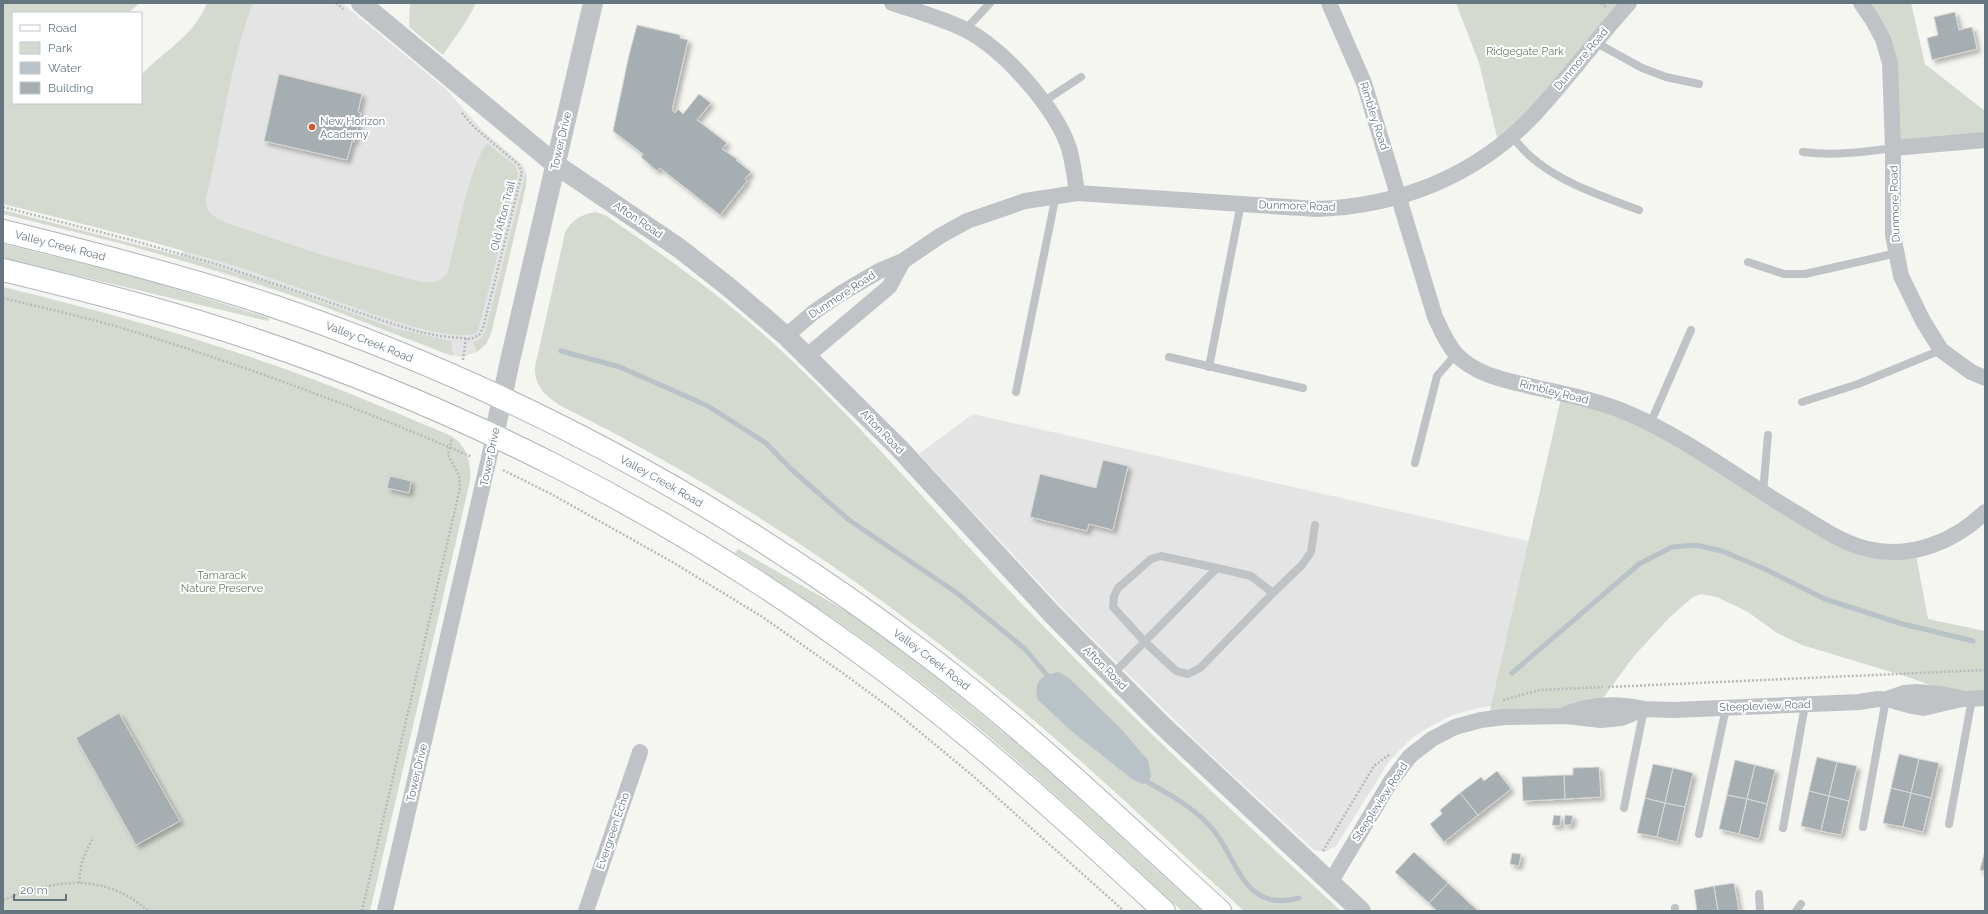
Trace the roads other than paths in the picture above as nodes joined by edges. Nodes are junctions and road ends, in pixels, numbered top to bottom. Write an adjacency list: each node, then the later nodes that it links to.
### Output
1 (361, 3): 17 (street, Afton Road)
2 (593, 3): 17 (street, Tower Drive)
3 (892, 3): 8 (street)
4 (990, 3): 8 (lane)
5 (1329, 3): 20 (street, Rimbley Road)
6 (1628, 3): 9 (street, Dunmore Road)
7 (1861, 3): 15 (street, Dunmore Road)
8 (965, 30): 12 (street)
9 (1595, 42): 11 (lane); 13 (street, Dunmore Road)
10 (1081, 76): 12 (lane)
11 (1699, 84)
12 (1043, 102): 18 (street)
13 (1511, 136): 20 (street, Dunmore Road); 22 (lane)
14 (1985, 140): 15 (street)
15 (1893, 148): 16 (lane); 24 (street, Dunmore Road)
16 (1803, 152)
17 (555, 164): 29 (street, Afton Road); 38 (street, Tower Drive)
18 (1077, 193): 19 (street, Dunmore Road); 21 (street, Dunmore Road)
19 (1056, 195): 25 (street, Dunmore Road); 37 (lane)
20 (1399, 196): 21 (street, Dunmore Road); 31 (street, Rimbley Road)
21 (1241, 204): 34 (lane)
22 (1638, 210)
23 (3, 231): 38 (main road, Valley Creek Road)
24 (1897, 253): 26 (lane); 30 (street, Dunmore Road)
25 (903, 261): 29 (street, Dunmore Road); 32 (street, Dunmore Road)
26 (1748, 262)
27 (3, 270): 42 (main road)
28 (1691, 330): 40 (lane)
29 (786, 336): 32 (street, Afton Road)
30 (1942, 350): 35 (street, Dunmore Road); 39 (lane)
31 (1456, 354): 40 (street, Rimbley Road); 43 (lane)
32 (807, 356): 50 (street, Afton Road)
33 (1169, 357): 34 (lane)
34 (1210, 367): 36 (lane)
35 (1985, 378)
36 (1303, 388)
37 (1016, 392)
38 (502, 398): 42 (street, Tower Drive); 67 (main road, Valley Creek Road)
39 (1802, 402)
40 (1650, 424): 44 (street, Rimbley Road)
41 (1768, 435): 44 (lane)
42 (494, 436): 64 (street, Tower Drive); 66 (main road)
43 (1415, 463)
44 (1763, 493): 45 (street, Rimbley Road)
45 (1985, 512)
46 (1315, 525): 48 (lane)
47 (1217, 568): 48 (lane); 49 (lane); 49 (lane)
48 (1273, 593): 49 (lane)
49 (1145, 642): 50 (lane)
50 (1112, 675): 62 (street, Afton Road)
51 (1886, 699): 52 (street, Steepleview Road); 53 (street, Steepleview Road); 59 (lane)
52 (1973, 699): 58 (lane)
53 (1805, 705): 54 (street, Steepleview Road); 60 (lane)
54 (1726, 708): 55 (street, Steepleview Road); 61 (lane)
55 (1644, 709): 57 (lane); 62 (street, Steepleview Road)
56 (640, 752): 65 (street, Evergreen Echo)
57 (1624, 808)
58 (1948, 824)
59 (1863, 826)
60 (1783, 828)
61 (1699, 834)
62 (1330, 883): 68 (street, Afton Road)
63 (1759, 894): 69 (lane)
64 (385, 911)
65 (586, 911)
66 (1164, 911)
67 (1220, 911)
68 (1361, 911)
69 (1760, 911)

